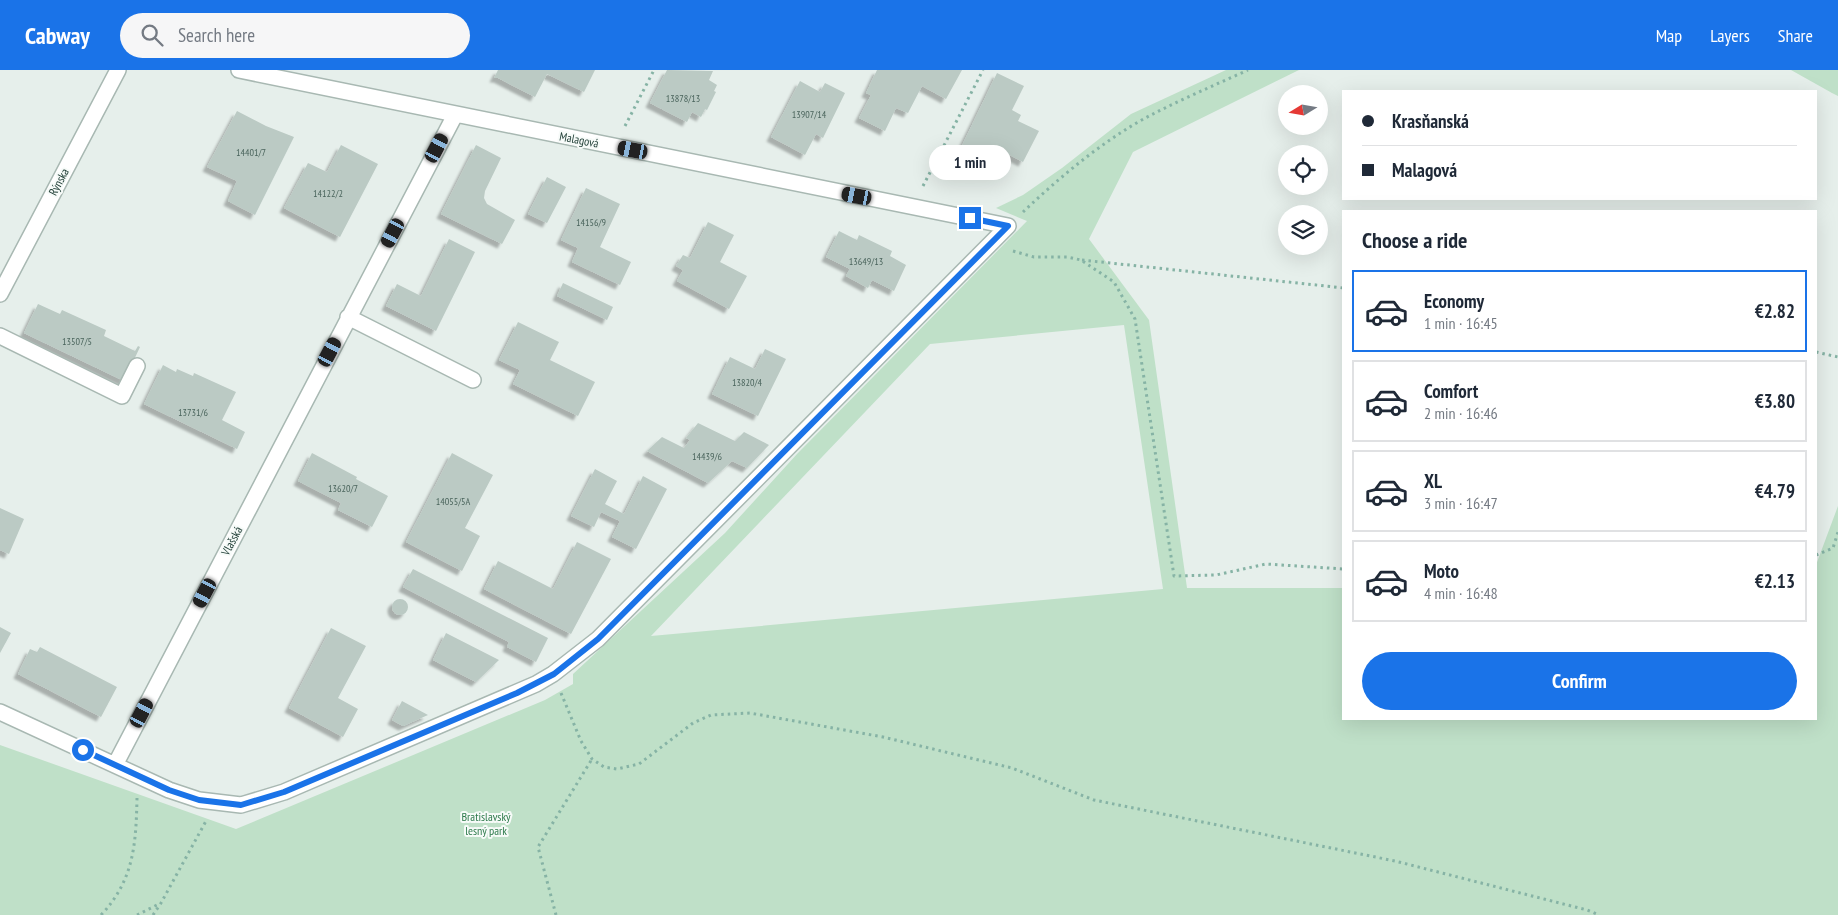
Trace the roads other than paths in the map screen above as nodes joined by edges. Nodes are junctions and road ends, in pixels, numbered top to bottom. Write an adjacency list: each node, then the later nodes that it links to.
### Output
1 (118, 70): 4 (street, Rýnska)
2 (239, 70): 3 (street, Malagová)
3 (455, 115): 5 (street, Vlašská); 10 (street, Malagová)
4 (0, 294)
5 (348, 317): 8 (street); 10 (street, Vlašská)
6 (0, 336): 7 (street)
7 (137, 366)
8 (473, 380)
9 (0, 712): 10 (street)
10 (115, 765)

